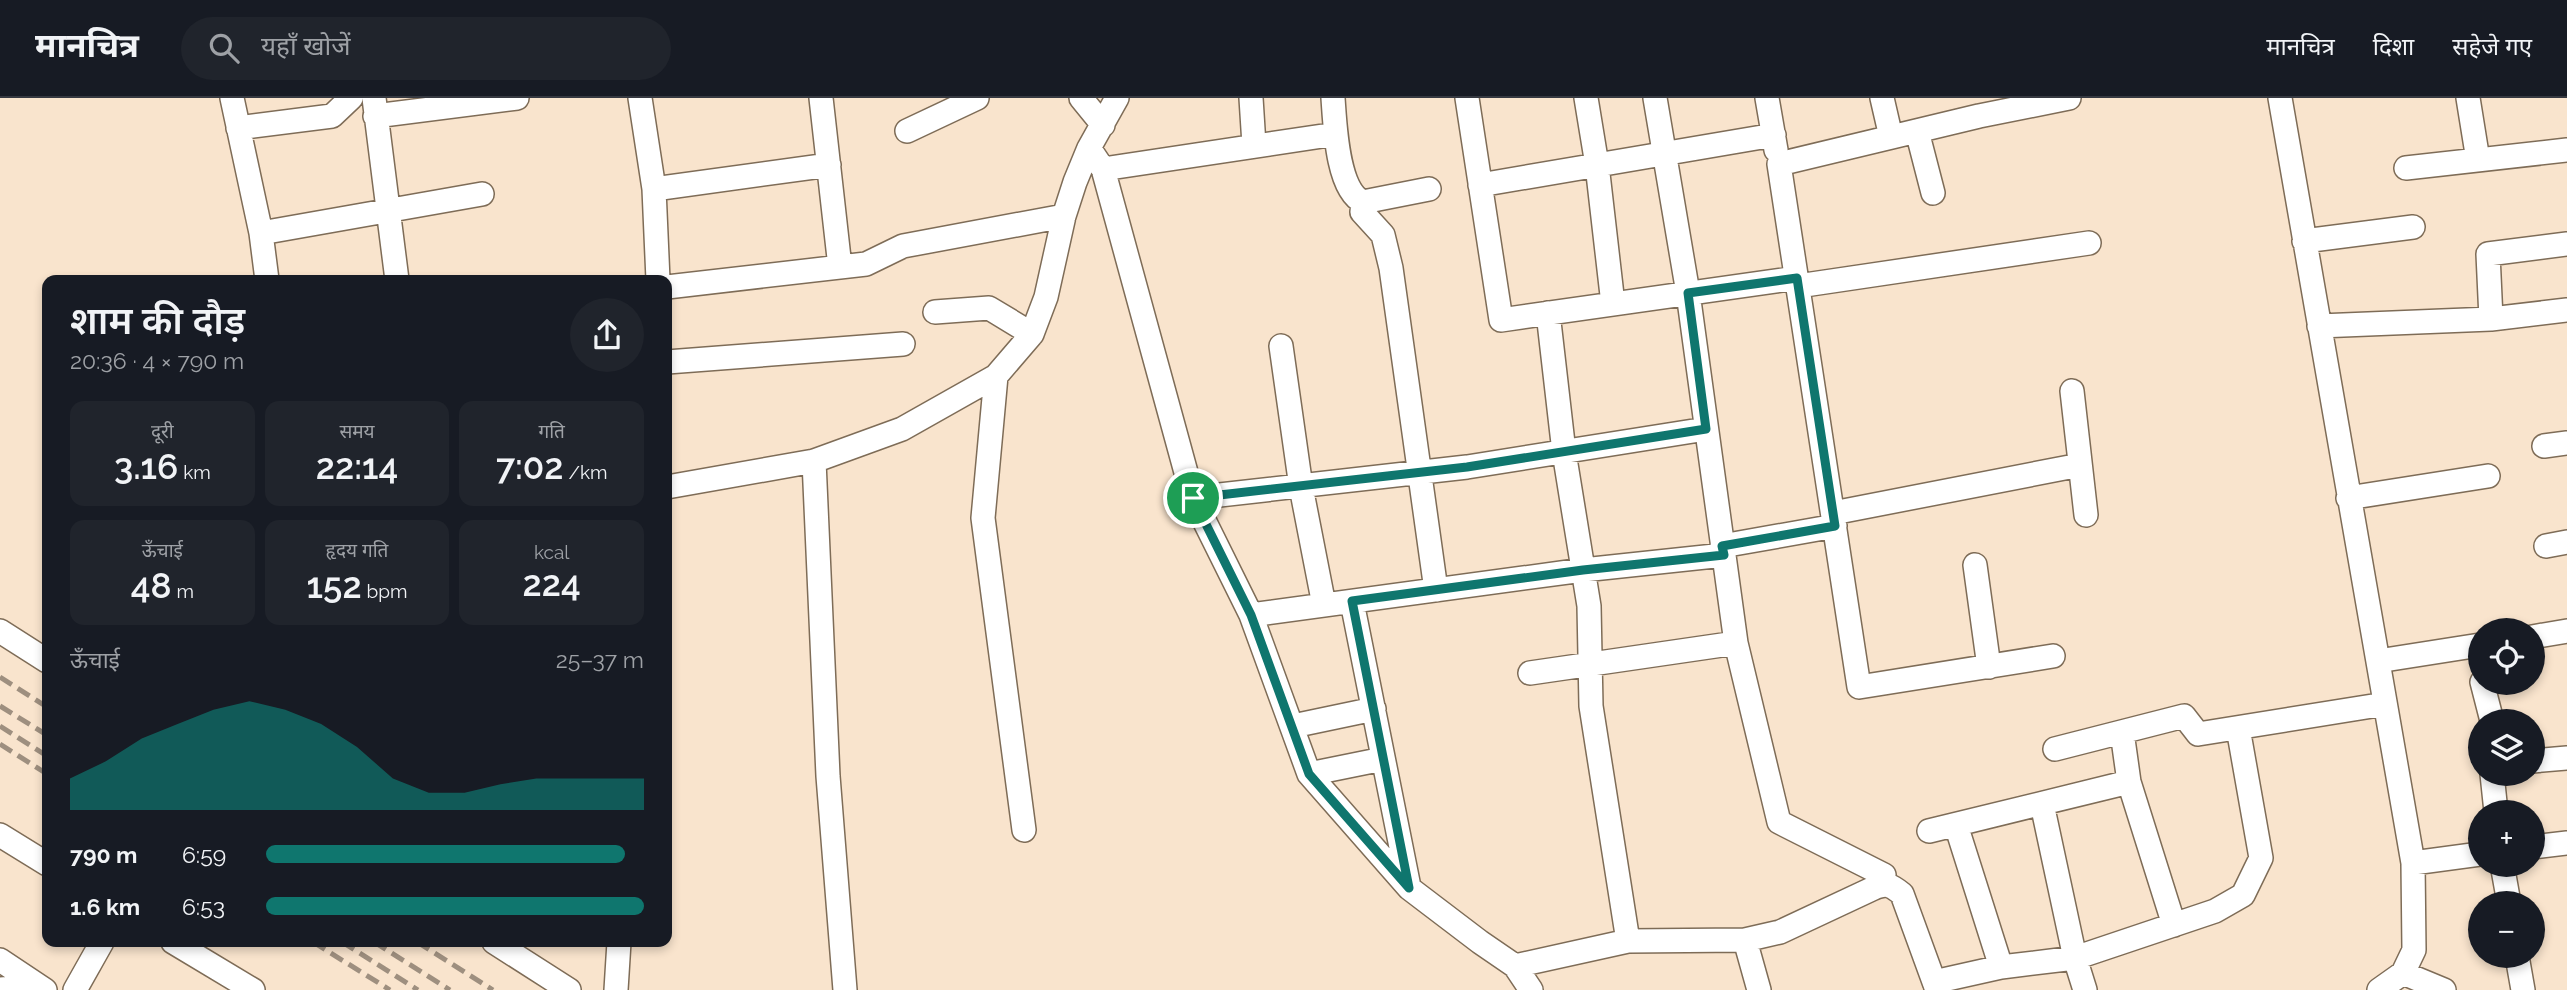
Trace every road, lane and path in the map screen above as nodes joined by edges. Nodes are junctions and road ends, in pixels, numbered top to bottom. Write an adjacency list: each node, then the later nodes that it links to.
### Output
1 (232, 98): 22 (street)
2 (351, 98): 22 (street)
3 (517, 98): 20 (street)
4 (640, 98): 39 (street)
5 (821, 98): 34 (street)
6 (977, 98): 23 (street)
7 (1081, 98): 21 (street)
8 (1118, 98): 21 (street)
9 (1251, 98): 28 (street)
10 (1334, 98): 25 (street)
11 (1467, 98): 38 (street)
12 (1586, 98): 35 (street)
13 (1655, 98): 31 (street)
14 (1767, 98): 26 (street)
15 (1882, 98): 27 (street)
16 (2069, 98): 19 (street)
17 (2280, 98): 48 (street)
18 (2468, 98): 32 (street)
19 (2043, 101): 24 (street)
20 (375, 107): 44 (street)
21 (1103, 125): 29 (street)
22 (238, 128): 47 (street)
23 (907, 131)
24 (1917, 131): 27 (street); 41 (street)
25 (1336, 134): 28 (street); 43 (street)
26 (1774, 135): 31 (street); 33 (street)
27 (1891, 137): 33 (street)
28 (1254, 145): 37 (street)
29 (1089, 148): 37 (street); 45 (street)
30 (2567, 150): 32 (street)
31 (1663, 152): 35 (street); 57 (street)
32 (2478, 160): 36 (street)
33 (1779, 163): 55 (street)
34 (829, 165): 39 (street); 51 (street)
35 (1597, 165): 38 (street); 58 (street)
36 (2406, 168)
37 (1102, 169): 80 (street)
38 (1480, 185): 61 (street)
39 (654, 189): 54 (street)
40 (1429, 189): 43 (street)
41 (1933, 193)
42 (482, 194): 44 (street)
43 (1363, 202): 76 (street)
44 (387, 209): 47 (street); 53 (street)
45 (1064, 216): 51 (street); 64 (street)
46 (2413, 226): 48 (street)
47 (261, 233): 52 (street)
48 (2304, 242): 63 (street)
49 (2089, 243): 55 (street)
50 (2567, 244): 62 (street)
51 (840, 267): 56 (street)
52 (266, 275)
53 (396, 275)
54 (658, 275)
55 (1798, 282): 57 (street); 83 (street)
56 (672, 286)
57 (1688, 293): 58 (street); 70 (street)
58 (1613, 304): 61 (street)
59 (2567, 310): 62 (street)
60 (936, 312): 64 (street)
61 (1548, 313): 73 (street)
62 (2491, 319): 63 (street)
63 (2319, 326): 81 (street)
64 (1031, 334): 68 (street)
65 (903, 344): 67 (street)
66 (1280, 346): 79 (street)
67 (672, 362)
68 (996, 376): 74 (street); 115 (street)
69 (2072, 391): 75 (street)
70 (1706, 429): 73 (street); 84 (street)
71 (2567, 443): 72 (street)
72 (2544, 446)
73 (1564, 452): 76 (street); 86 (street)
74 (814, 461): 78 (street); 145 (street)
75 (2080, 465): 82 (street); 83 (street)
76 (1420, 473): 79 (street); 87 (street)
77 (2488, 476): 81 (street)
78 (672, 486)
79 (1301, 487): 80 (street); 89 (street)
80 (1193, 498): 90 (street)
81 (2348, 498): 99 (street)
82 (2085, 515)
83 (1834, 519): 84 (street); 100 (street)
84 (1723, 550): 86 (street); 94 (street)
85 (1975, 565): 100 (street)
86 (1583, 570): 87 (street); 98 (street)
87 (1436, 590): 88 (street)
88 (1352, 601): 89 (street); 103 (street)
89 (1324, 605): 90 (street)
90 (1251, 615): 104 (street)
91 (0, 631): 97 (street)
92 (2567, 631): 93 (street)
93 (2545, 635)
94 (1736, 643): 98 (street); 123 (street)
95 (2468, 647): 99 (street)
96 (2053, 656): 100 (street)
97 (42, 658)
98 (1591, 662): 101 (street); 127 (street)
99 (2378, 662): 102 (street)
100 (1989, 667)
101 (1530, 673)
102 (2385, 705): 105 (street); 122 (street)
103 (1374, 709): 104 (street); 109 (street)
104 (1293, 726): 111 (street)
105 (2238, 728): 106 (street); 125 (street)
106 (2122, 732): 107 (street); 112 (street)
107 (2056, 749)
108 (2567, 758): 110 (street)
109 (1383, 759): 111 (street); 124 (street)
110 (2545, 760)
111 (1309, 774): 124 (street)
112 (2129, 782): 113 (street); 125 (street)
113 (2042, 804): 114 (street); 132 (street)
114 (1956, 825): 116 (street); 135 (street)
115 (1024, 830)
116 (1929, 831)
117 (0, 835): 121 (street)
118 (2567, 843): 119 (street)
119 (2545, 846)
120 (2468, 856): 122 (street)
121 (42, 861)
122 (2413, 863): 137 (street)
123 (1884, 874)
124 (1409, 888): 134 (street)
125 (2174, 925): 132 (street)
126 (1745, 940): 127 (street); 138 (street); 147 (street)
127 (1628, 941): 134 (street)
128 (99, 947): 141 (street)
129 (181, 947): 142 (street)
130 (502, 947): 143 (street)
131 (619, 947): 144 (street)
132 (2075, 958): 135 (street); 148 (street)
133 (0, 960): 139 (street)
134 (1516, 966): 146 (street)
135 (2001, 967): 138 (street)
136 (2519, 968): 151 (street)
137 (2403, 973): 149 (street); 150 (street)
138 (1936, 986)
139 (41, 988): 140 (street)
140 (0, 989)
141 (75, 990)
142 (253, 990)
143 (569, 990)
144 (616, 990)
145 (845, 990)
146 (1531, 990)
147 (1759, 990)
148 (2085, 990)
149 (2379, 990)
150 (2444, 990)
151 (2523, 990)

